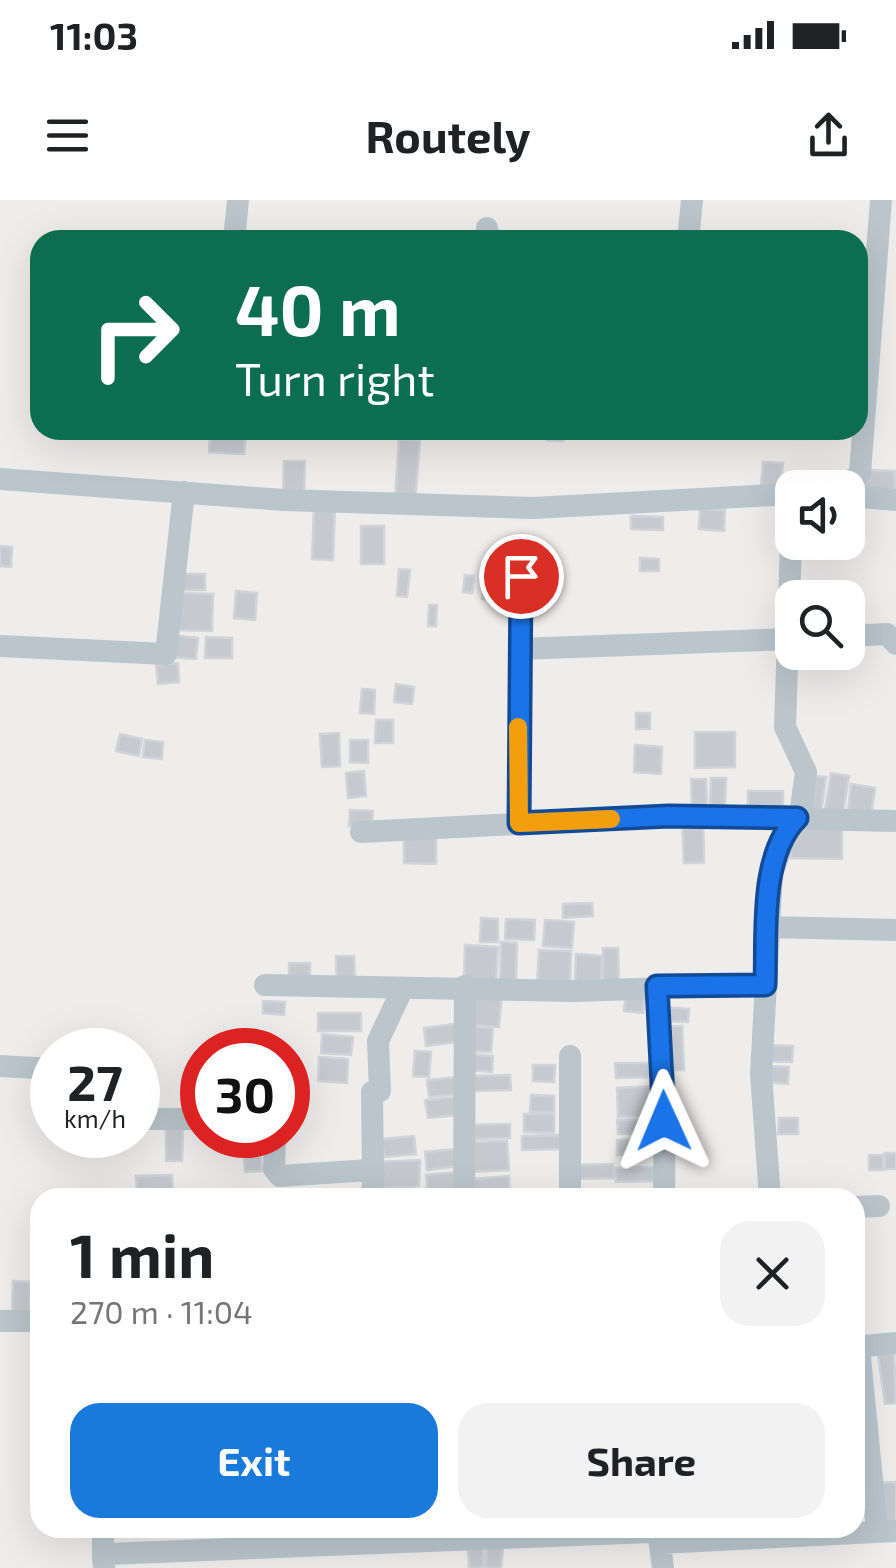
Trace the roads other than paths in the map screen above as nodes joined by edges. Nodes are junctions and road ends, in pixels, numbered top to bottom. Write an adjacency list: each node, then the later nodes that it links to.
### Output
1 (238, 200): 4 (street)
2 (692, 200): 5 (street)
3 (880, 200): 6 (street)
4 (235, 230)
5 (689, 230)
6 (868, 329)
7 (860, 440): 8 (street)
8 (860, 470)
9 (0, 479): 11 (street)
10 (775, 491): 11 (street)
11 (184, 492): 18 (street)
12 (865, 494): 13 (street)
13 (896, 500)
14 (521, 576): 19 (street)
15 (865, 635): 17 (street)
16 (775, 640): 19 (street)
17 (896, 644)
18 (0, 646)
19 (519, 649): 23 (street)
20 (789, 670): 21 (street)
21 (797, 818): 22 (street); 23 (street); 25 (street)
22 (896, 821)
23 (519, 823): 24 (street)
24 (361, 832)
25 (768, 927): 26 (street); 28 (street)
26 (896, 930)
27 (265, 985): 31 (street)
28 (765, 985): 30 (street); 41 (street)
29 (465, 986): 30 (street); 31 (street); 38 (street)
30 (657, 986): 40 (street)
31 (402, 988): 36 (street)
32 (570, 1056): 39 (street)
33 (0, 1066): 34 (street)
34 (30, 1068)
35 (274, 1158): 36 (street)
36 (372, 1172): 37 (street)
37 (371, 1188)
38 (464, 1188)
39 (570, 1188)
40 (664, 1188)
41 (769, 1188)
42 (0, 1321): 43 (street)
43 (30, 1321)
44 (896, 1343): 45 (street)
45 (865, 1346)
46 (865, 1477): 47 (street)
47 (886, 1531)
48 (103, 1538): 54 (street)
49 (549, 1538): 53 (street)
50 (656, 1538): 52 (street)
51 (754, 1538): 52 (street)
52 (660, 1543): 55 (street)
53 (207, 1558): 54 (street)
54 (104, 1563)
55 (663, 1568)

